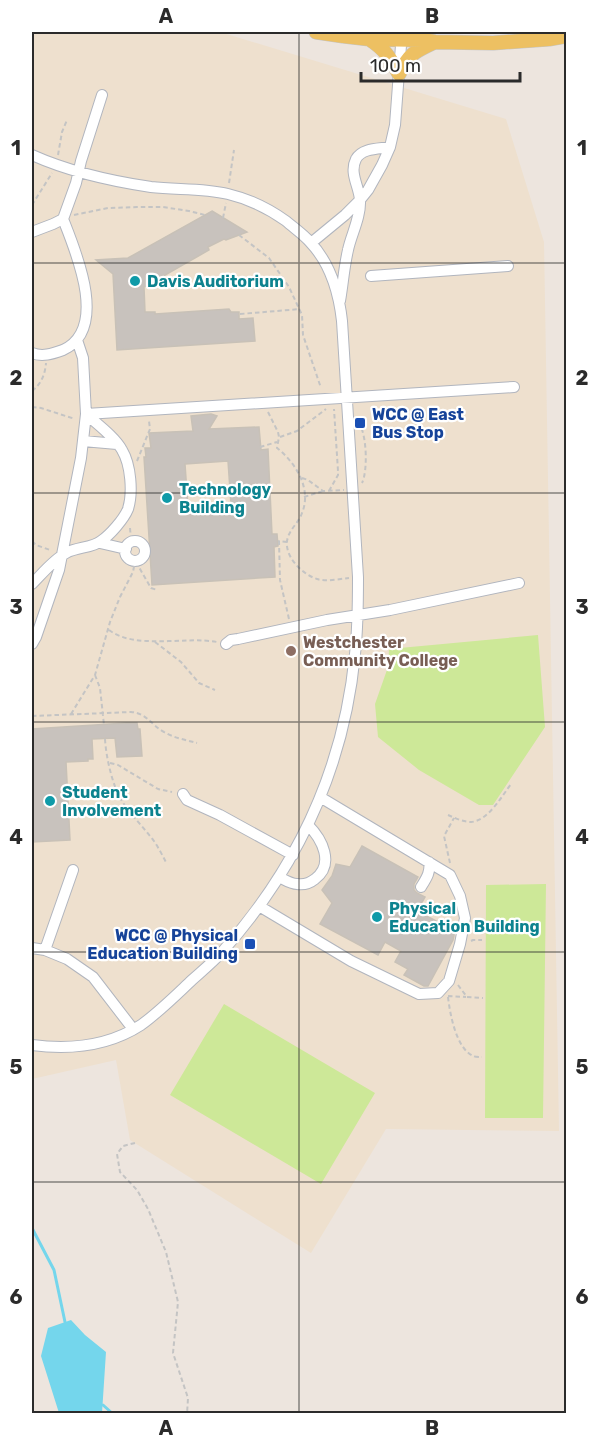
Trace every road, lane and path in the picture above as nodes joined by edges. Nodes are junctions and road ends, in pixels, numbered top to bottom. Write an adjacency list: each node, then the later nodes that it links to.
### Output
1 (316, 32): 4 (main road)
2 (402, 36): 4 (main road); 5 (main road); 6 (street)
3 (567, 36): 5 (main road)
4 (369, 39): 6 (main road)
5 (435, 42): 6 (main road)
6 (399, 74): 9 (street)
7 (102, 95): 14 (street)
8 (67, 120): 12 (path)
9 (390, 147): 17 (street); 17 (street)
10 (234, 150): 15 (path)
11 (32, 156): 14 (street)
12 (58, 159)
13 (53, 171): 18 (path)
14 (78, 172): 20 (street); 24 (street)
15 (228, 188)
16 (226, 200): 21 (path)
17 (360, 201): 24 (street); 27 (street)
18 (32, 205)
19 (205, 215): 20 (path)
20 (69, 217): 22 (street); 30 (street)
21 (223, 218)
22 (32, 232)
23 (239, 235): 28 (path)
24 (311, 243): 27 (street)
25 (508, 266): 26 (street)
26 (371, 276)
27 (339, 301): 35 (street)
28 (300, 309): 29 (path); 36 (path)
29 (240, 314)
30 (77, 340): 31 (street); 41 (street)
31 (32, 353)
32 (46, 360): 34 (path)
33 (514, 387): 35 (street)
34 (32, 391)
35 (347, 396): 36 (street); 64 (street)
36 (324, 398): 37 (street)
37 (264, 402): 39 (street); 42 (path)
38 (32, 407): 41 (path)
39 (146, 410): 41 (street); 47 (path)
40 (356, 417): 49 (path)
41 (85, 418): 43 (street); 45 (street)
42 (279, 437): 44 (path); 52 (path)
43 (83, 441): 45 (street); 58 (street)
44 (277, 442): 46 (path); 48 (path)
45 (117, 444): 47 (street)
46 (260, 447)
47 (130, 475): 55 (street)
48 (300, 478): 51 (path); 53 (path)
49 (359, 489)
50 (346, 490): 52 (path)
51 (323, 491): 52 (path); 53 (path)
52 (329, 491)
53 (304, 497): 56 (path)
54 (32, 541): 58 (path)
55 (100, 543): 57 (street); 58 (street)
56 (287, 543): 60 (path); 65 (path)
57 (126, 549): 59 (street); 59 (street)
58 (61, 554): 61 (street); 68 (street)
59 (135, 561): 63 (path); 66 (path)
60 (352, 577)
61 (32, 584)
62 (519, 584): 64 (street)
63 (157, 590)
64 (358, 615): 65 (street); 81 (street)
65 (290, 628): 69 (street)
66 (108, 629): 67 (path); 70 (path)
67 (153, 640): 69 (path); 71 (path)
68 (32, 644)
69 (226, 644)
70 (96, 675): 72 (path); 73 (path)
71 (215, 690)
72 (103, 713): 73 (path); 75 (path); 77 (path)
73 (71, 714): 74 (path)
74 (32, 716)
75 (104, 725)
76 (105, 739): 78 (path)
77 (197, 743)
78 (110, 763): 80 (path); 87 (path)
79 (511, 784): 83 (path)
80 (183, 794): 85 (street)
81 (320, 797): 84 (street); 86 (street)
82 (448, 814): 83 (path)
83 (455, 818): 89 (path)
84 (309, 825): 85 (street); 90 (street)
85 (293, 855): 90 (street)
86 (429, 862): 89 (street); 91 (street)
87 (167, 864)
88 (73, 870): 94 (street)
89 (450, 875): 95 (street)
90 (279, 877): 92 (street)
91 (421, 887)
92 (259, 906): 95 (street); 98 (street)
93 (32, 948): 94 (street)
94 (45, 950): 98 (street)
95 (450, 976): 96 (path)
96 (467, 997): 97 (path); 100 (path)
97 (483, 998)
98 (133, 1029): 99 (street)
99 (32, 1045)
100 (482, 1057)
101 (135, 1143): 102 (path)
102 (187, 1413)

